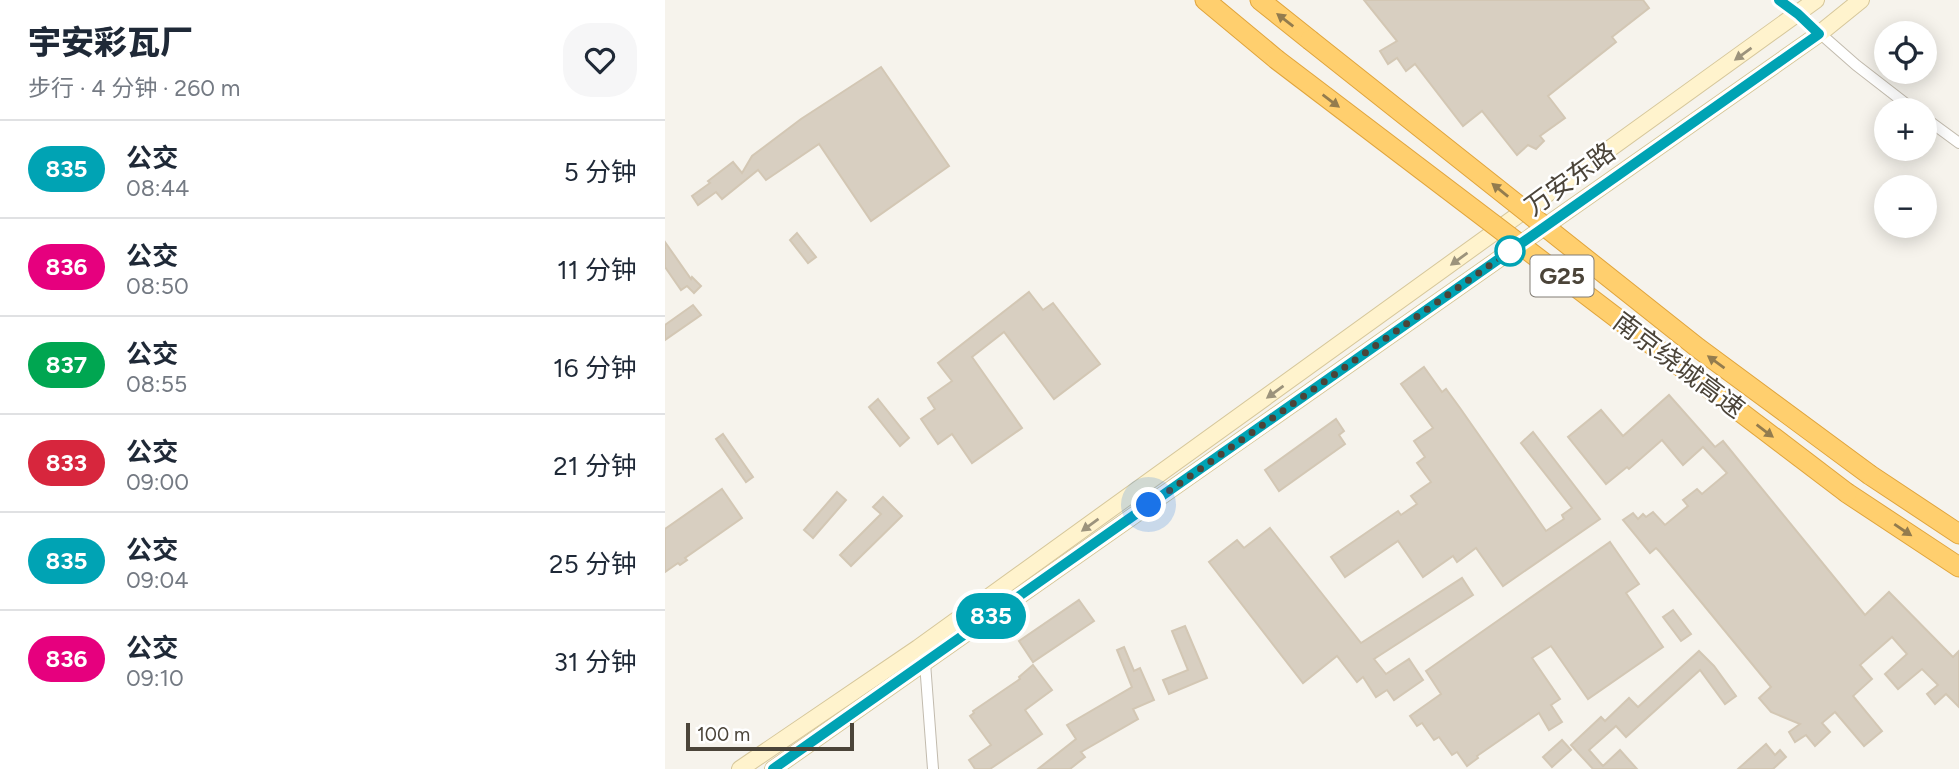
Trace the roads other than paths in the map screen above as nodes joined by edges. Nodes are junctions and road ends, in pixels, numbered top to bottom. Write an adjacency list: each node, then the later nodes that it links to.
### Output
1 (1203, 0): 12 (highway, 南京绕城高速 / G25, one-way to 12, bridge)
2 (1260, 0): 11 (highway, 南京绕城高速 / G25, one-way to 2, bridge)
3 (1779, 0): 6 (street)
4 (1816, 0): 6 (main road, 万安东路)
5 (1861, 0): 7 (main road, 万安东路)
6 (1798, 14): 7 (street); 13 (main road, 万安东路, one-way to 13)
7 (1819, 34): 8 (street); 13 (main road, 万安东路)
8 (1899, 98)
9 (1937, 127): 10 (street)
10 (1959, 143)
11 (1959, 534)
12 (1959, 567)
13 (922, 656): 14 (main road, 万安东路); 15 (main road, 万安东路); 16 (street)
14 (740, 769)
15 (773, 769)
16 (933, 769)

